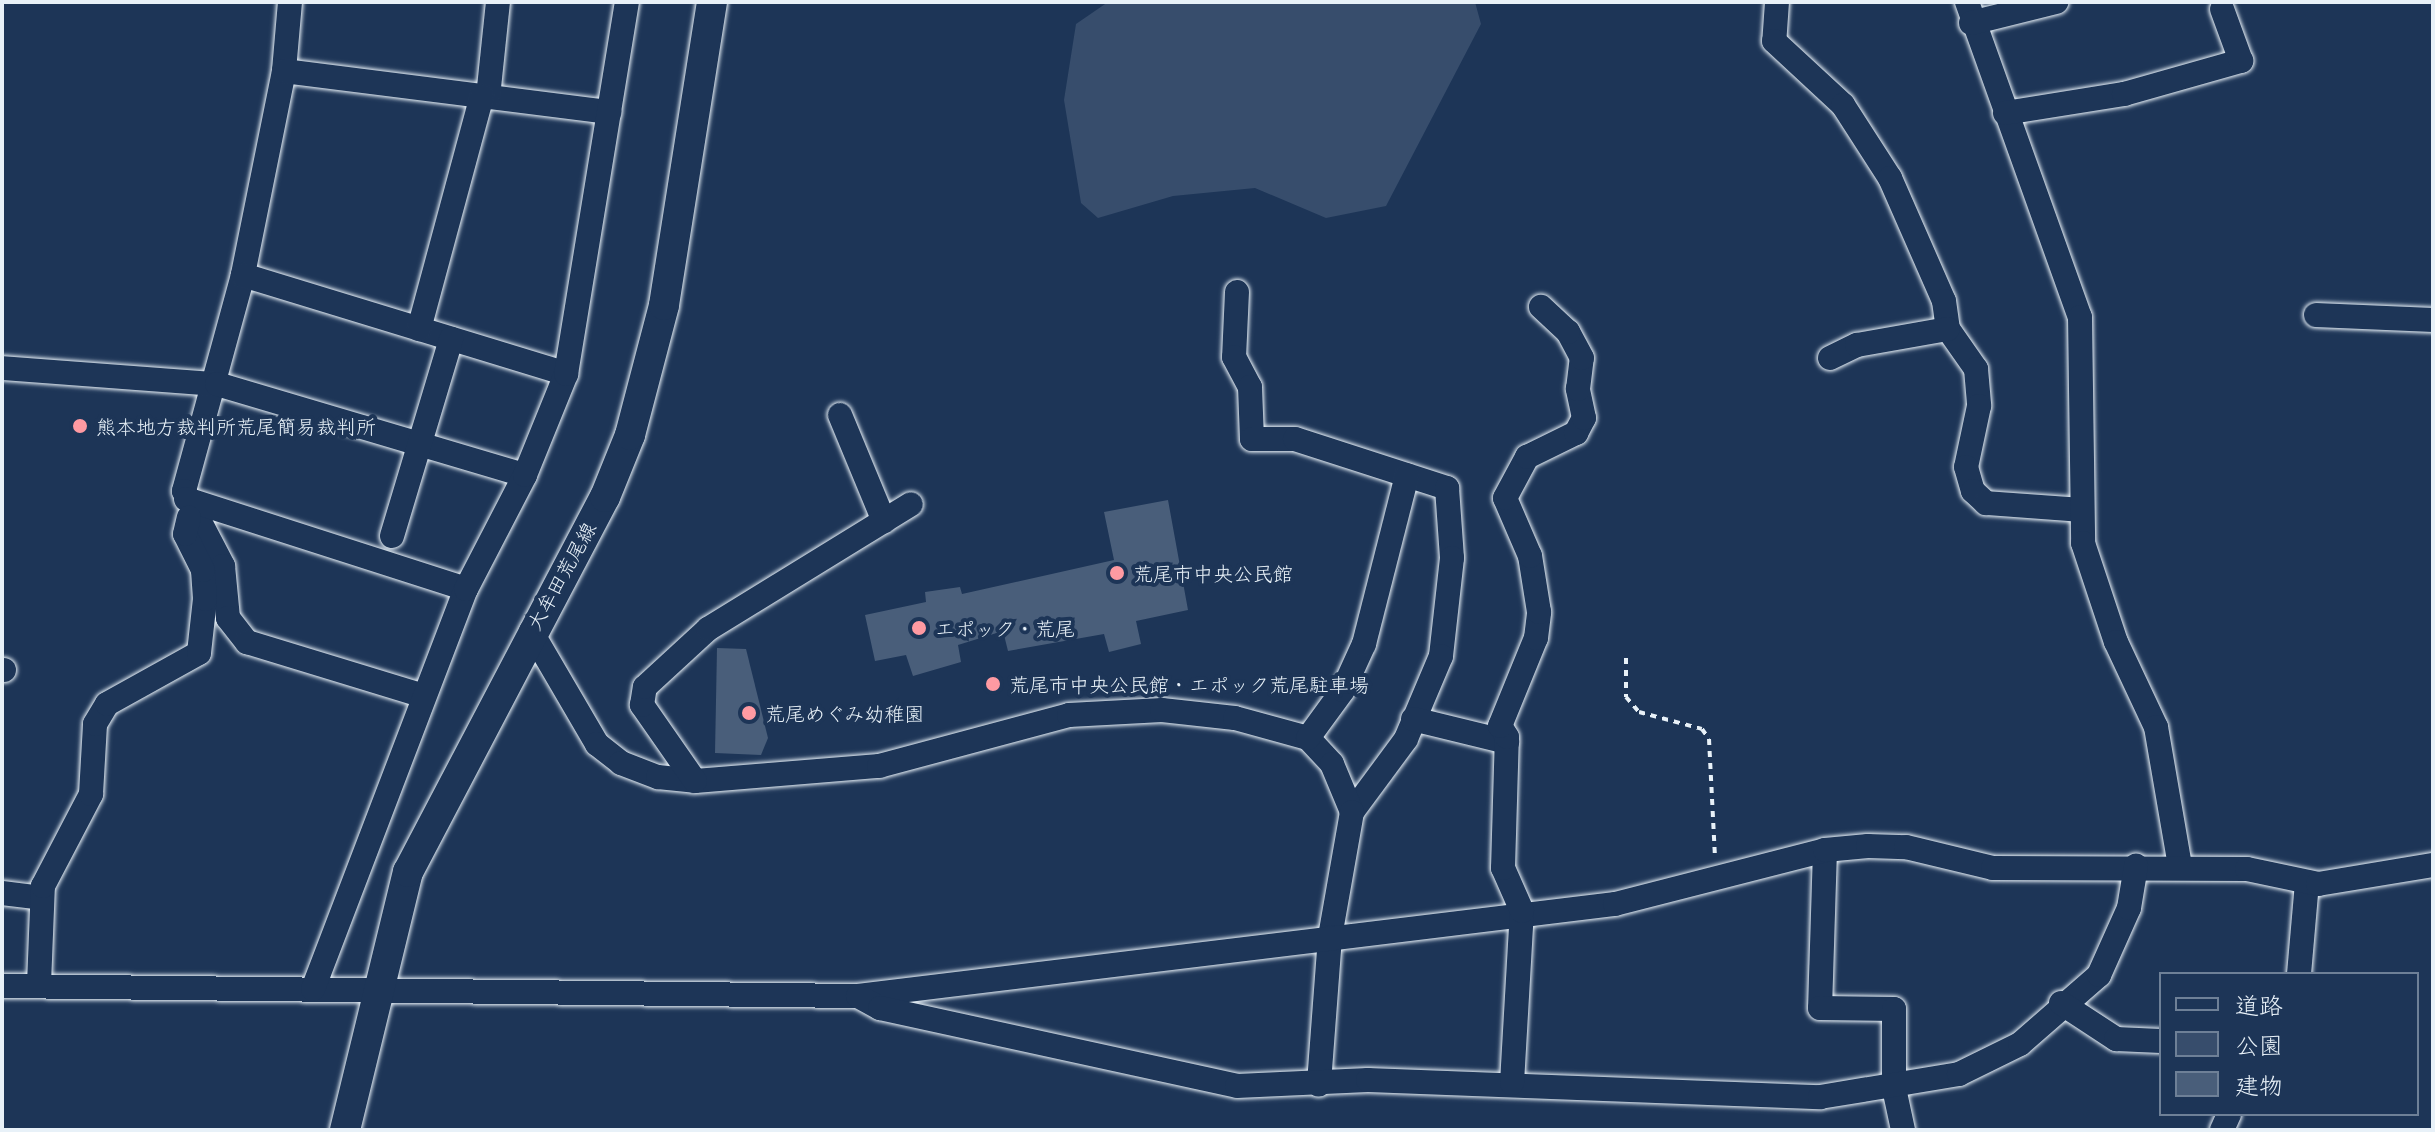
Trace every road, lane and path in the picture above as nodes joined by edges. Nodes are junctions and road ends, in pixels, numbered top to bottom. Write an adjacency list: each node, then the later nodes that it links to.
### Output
1 (290, 2): 9 (street)
2 (498, 2): 10 (street)
3 (627, 2): 11 (street)
4 (712, 2): 35 (main road, 大牟田荒尾線)
5 (1777, 2): 19 (street)
6 (2056, 2): 8 (street)
7 (2222, 9): 12 (street)
8 (1969, 13): 12 (street)
9 (284, 71): 10 (street); 13 (street)
10 (485, 97): 11 (street); 18 (street)
11 (609, 112): 23 (street)
12 (2005, 113): 31 (street)
13 (243, 275): 18 (street); 24 (street)
14 (1237, 292): 28 (street)
15 (1541, 307): 40 (street)
16 (2316, 315): 17 (street)
17 (2433, 320)
18 (419, 329): 20 (street)
19 (1948, 329): 21 (street); 31 (street)
20 (451, 339): 23 (street); 26 (street)
21 (1830, 358)
22 (2, 368): 24 (street)
23 (566, 374): 27 (street)
24 (217, 384): 26 (street); 30 (street)
25 (840, 415): 32 (street)
26 (419, 444): 27 (street); 33 (street)
27 (525, 475): 34 (street)
28 (1407, 475): 38 (street); 39 (street)
29 (911, 504): 32 (street)
30 (188, 506): 34 (street); 37 (street); 50 (street)
31 (2081, 510): 46 (street)
32 (884, 521): 41 (street)
33 (392, 536)
34 (466, 589): 37 (street)
35 (531, 631): 41 (street); 57 (main road, 大牟田荒尾線)
36 (1626, 658): 47 (path)
37 (424, 696): 56 (street)
38 (1413, 719): 40 (street); 42 (street)
39 (1308, 738): 41 (street); 42 (street)
40 (1507, 742): 51 (street)
41 (695, 781)
42 (1352, 812): 52 (street)
43 (1825, 850): 45 (street); 47 (street); 63 (street)
44 (2433, 865): 48 (street)
45 (2136, 866): 46 (street); 59 (street)
46 (2180, 866): 48 (street)
47 (1715, 878): 51 (street)
48 (2307, 882): 53 (street)
49 (2, 893): 50 (street)
50 (42, 898): 54 (street)
51 (1522, 911): 52 (street); 61 (street)
52 (1330, 937): 58 (street); 62 (street)
53 (2299, 972)
54 (39, 984): 55 (street); 56 (street)
55 (2, 986)
56 (313, 989): 57 (street)
57 (381, 993): 58 (street); 64 (main road, 大牟田荒尾線)
58 (858, 996): 62 (street)
59 (2061, 1003): 60 (street); 63 (street)
60 (2159, 1041)
61 (1512, 1083): 62 (street); 63 (street)
62 (1319, 1085)
63 (1894, 1088): 65 (street)
64 (345, 1130)
65 (1903, 1130)

